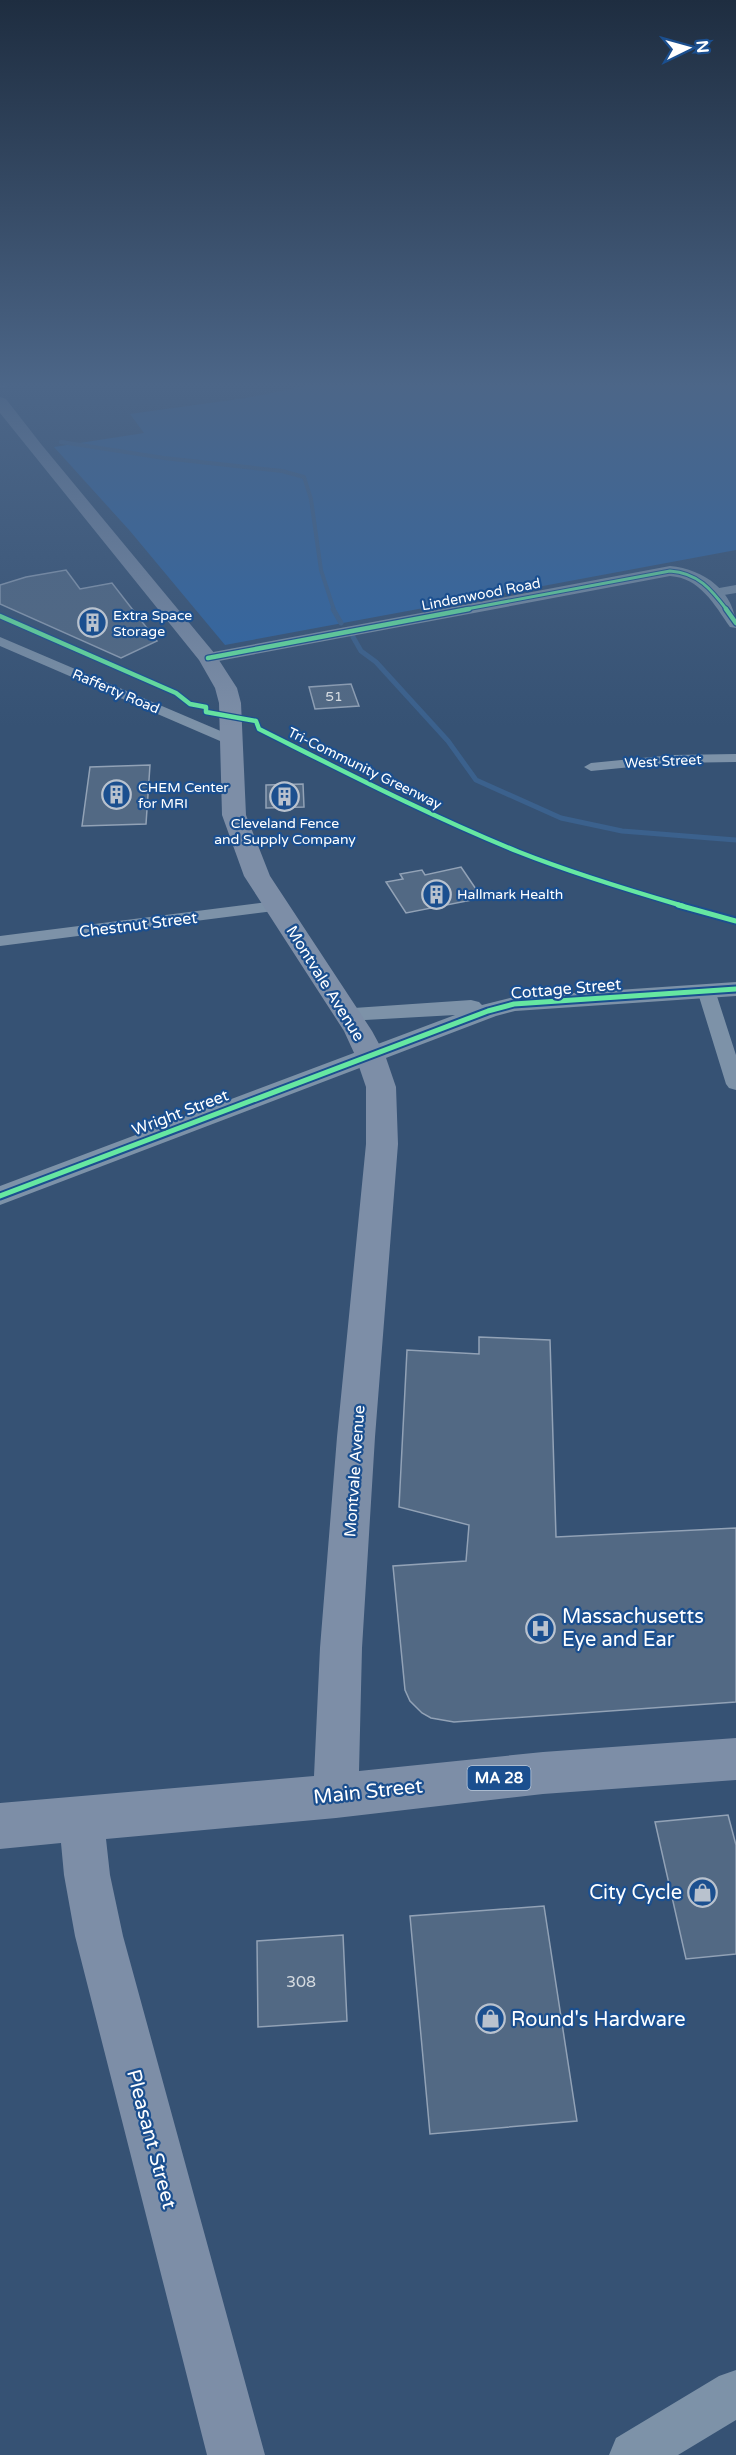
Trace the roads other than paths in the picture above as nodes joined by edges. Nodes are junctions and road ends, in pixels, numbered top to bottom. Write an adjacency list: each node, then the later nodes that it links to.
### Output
1 (76, 498): 6 (main road, Montvale Avenue)
2 (736, 589): 3 (street)
3 (712, 593): 4 (street, Lindenwood Road); 6 (street, Lindenwood Road)
4 (736, 623)
5 (0, 641): 7 (street, Rafferty Road)
6 (208, 658): 7 (main road, Montvale Avenue)
7 (232, 741): 10 (main road, Montvale Avenue)
8 (736, 758): 9 (street, West Street)
9 (591, 766)
10 (276, 906): 11 (street, Chestnut Street); 15 (main road, Montvale Avenue)
11 (0, 941)
12 (736, 989): 13 (street, Cottage Street)
13 (706, 990): 14 (street, Cottage Street); 17 (street)
14 (514, 1004): 15 (street, Cottage Street); 16 (street, Cottage Street)
15 (347, 1014): 16 (main road, Montvale Avenue)
16 (370, 1055): 18 (street, Wright Street); 20 (main road, Montvale Avenue)
17 (736, 1084)
18 (0, 1196)
19 (736, 1759): 20 (main road, Main Street / MA 28)
20 (336, 1796): 21 (main road, Main Street / MA 28)
21 (81, 1820): 22 (main road, Main Street / MA 28); 24 (main road, Pleasant Street)
22 (0, 1826)
23 (736, 2393): 25 (street)
24 (236, 2455)
25 (633, 2455)

